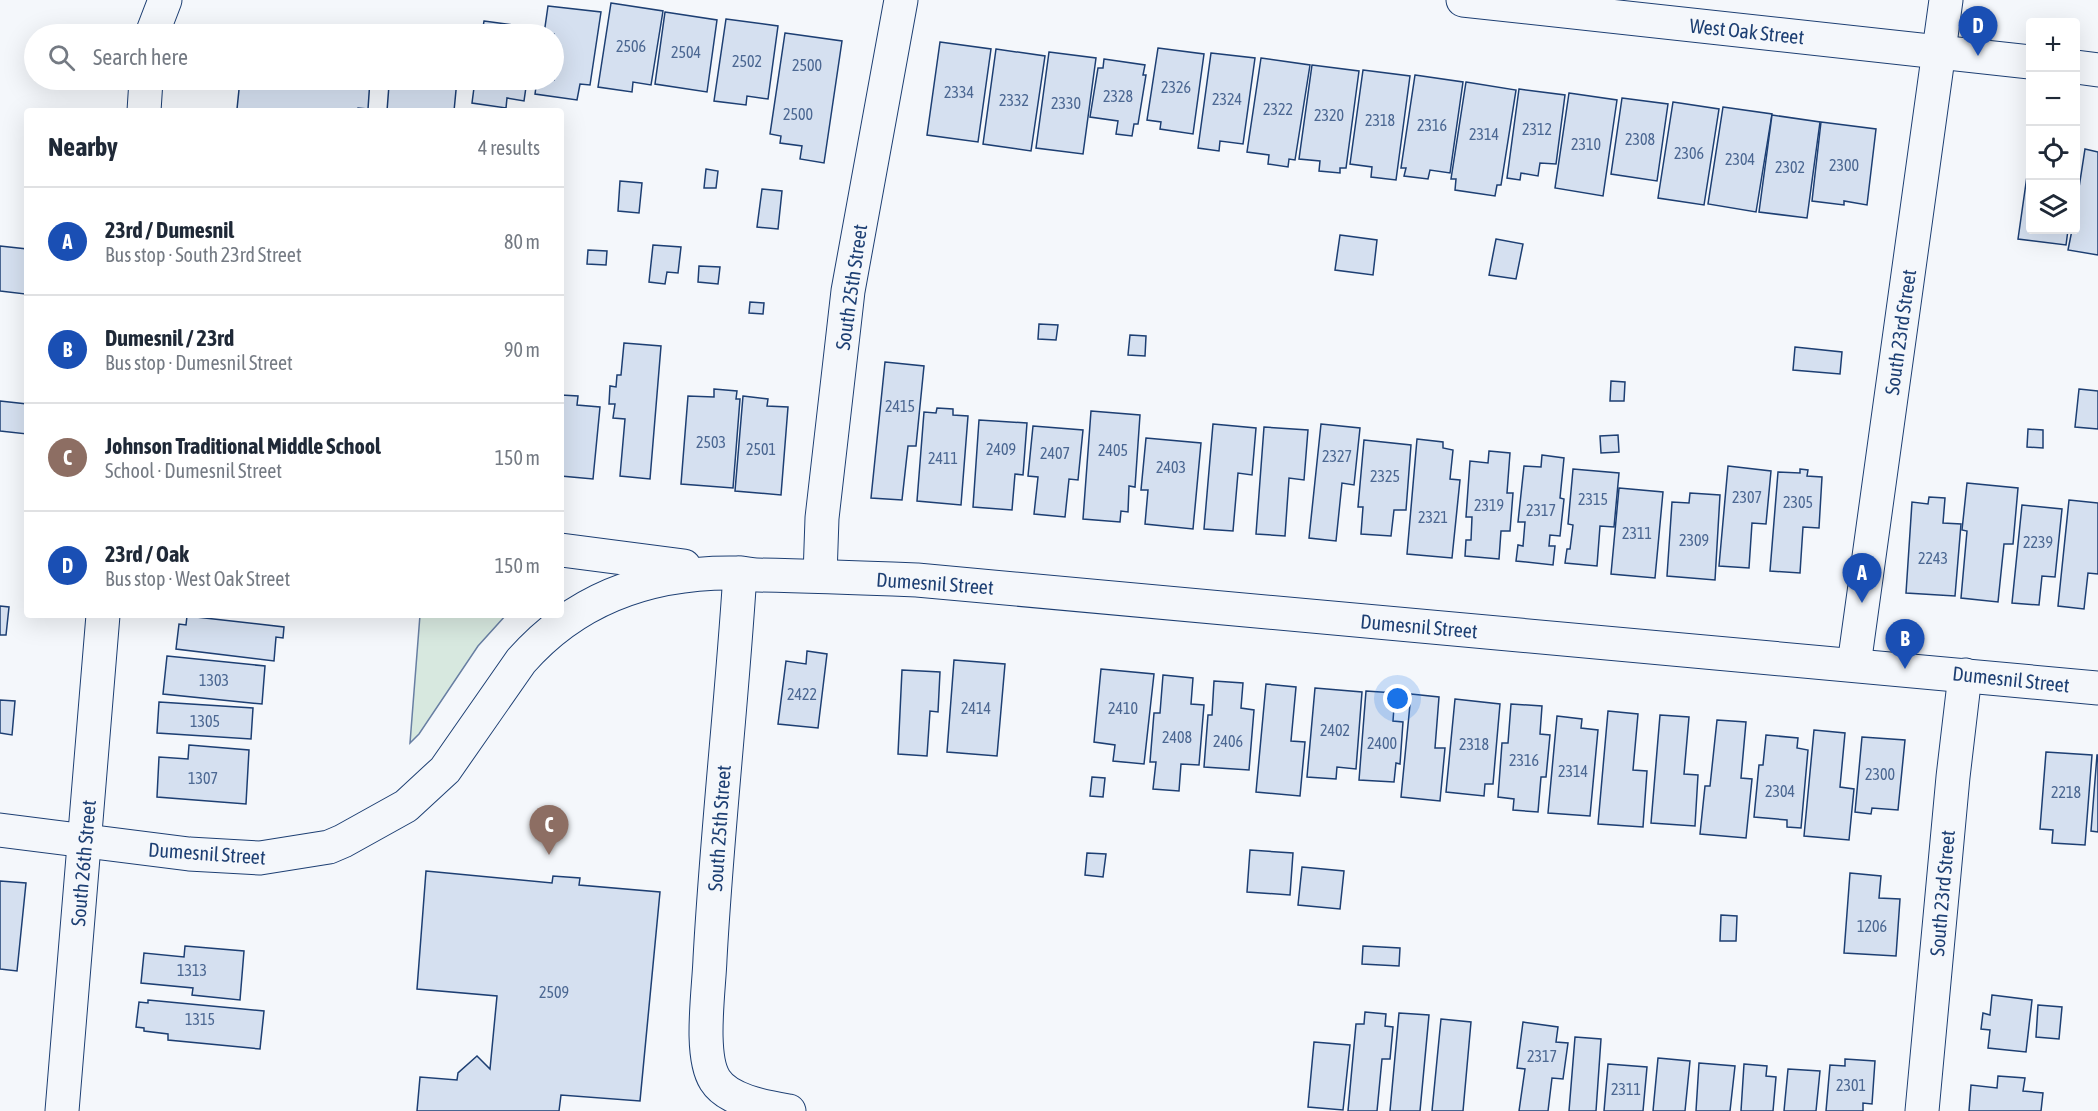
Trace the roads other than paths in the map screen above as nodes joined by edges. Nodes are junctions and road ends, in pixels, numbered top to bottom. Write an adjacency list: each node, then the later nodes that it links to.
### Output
1 (165, 0): 5 (main road)
2 (901, 0): 14 (main road, South 25th Street)
3 (1462, 0): 6 (main road, West Oak Street)
4 (1946, 0): 6 (main road, South 23rd Street)
5 (156, 24)
6 (1939, 52): 7 (main road, West Oak Street); 16 (main road, South 23rd Street)
7 (2026, 61)
8 (2080, 68): 9 (main road)
9 (2098, 70)
10 (145, 90): 11 (main road)
11 (144, 108)
12 (564, 550): 13 (main road, Dumesnil Street)
13 (740, 573): 14 (main road, Dumesnil Street); 20 (main road, Dumesnil Street); 22 (main road, South 25th Street)
14 (820, 576): 16 (main road, Dumesnil Street)
15 (103, 618): 20 (main road, South 26th Street)
16 (1854, 665): 17 (main road, Dumesnil Street)
17 (1965, 675): 18 (main road, Dumesnil Street); 23 (main road, South 23rd Street)
18 (2098, 688)
19 (0, 830): 20 (main road, Dumesnil Street)
20 (85, 840): 21 (main road, South 26th Street)
21 (62, 1111)
22 (789, 1111)
23 (1922, 1111)

